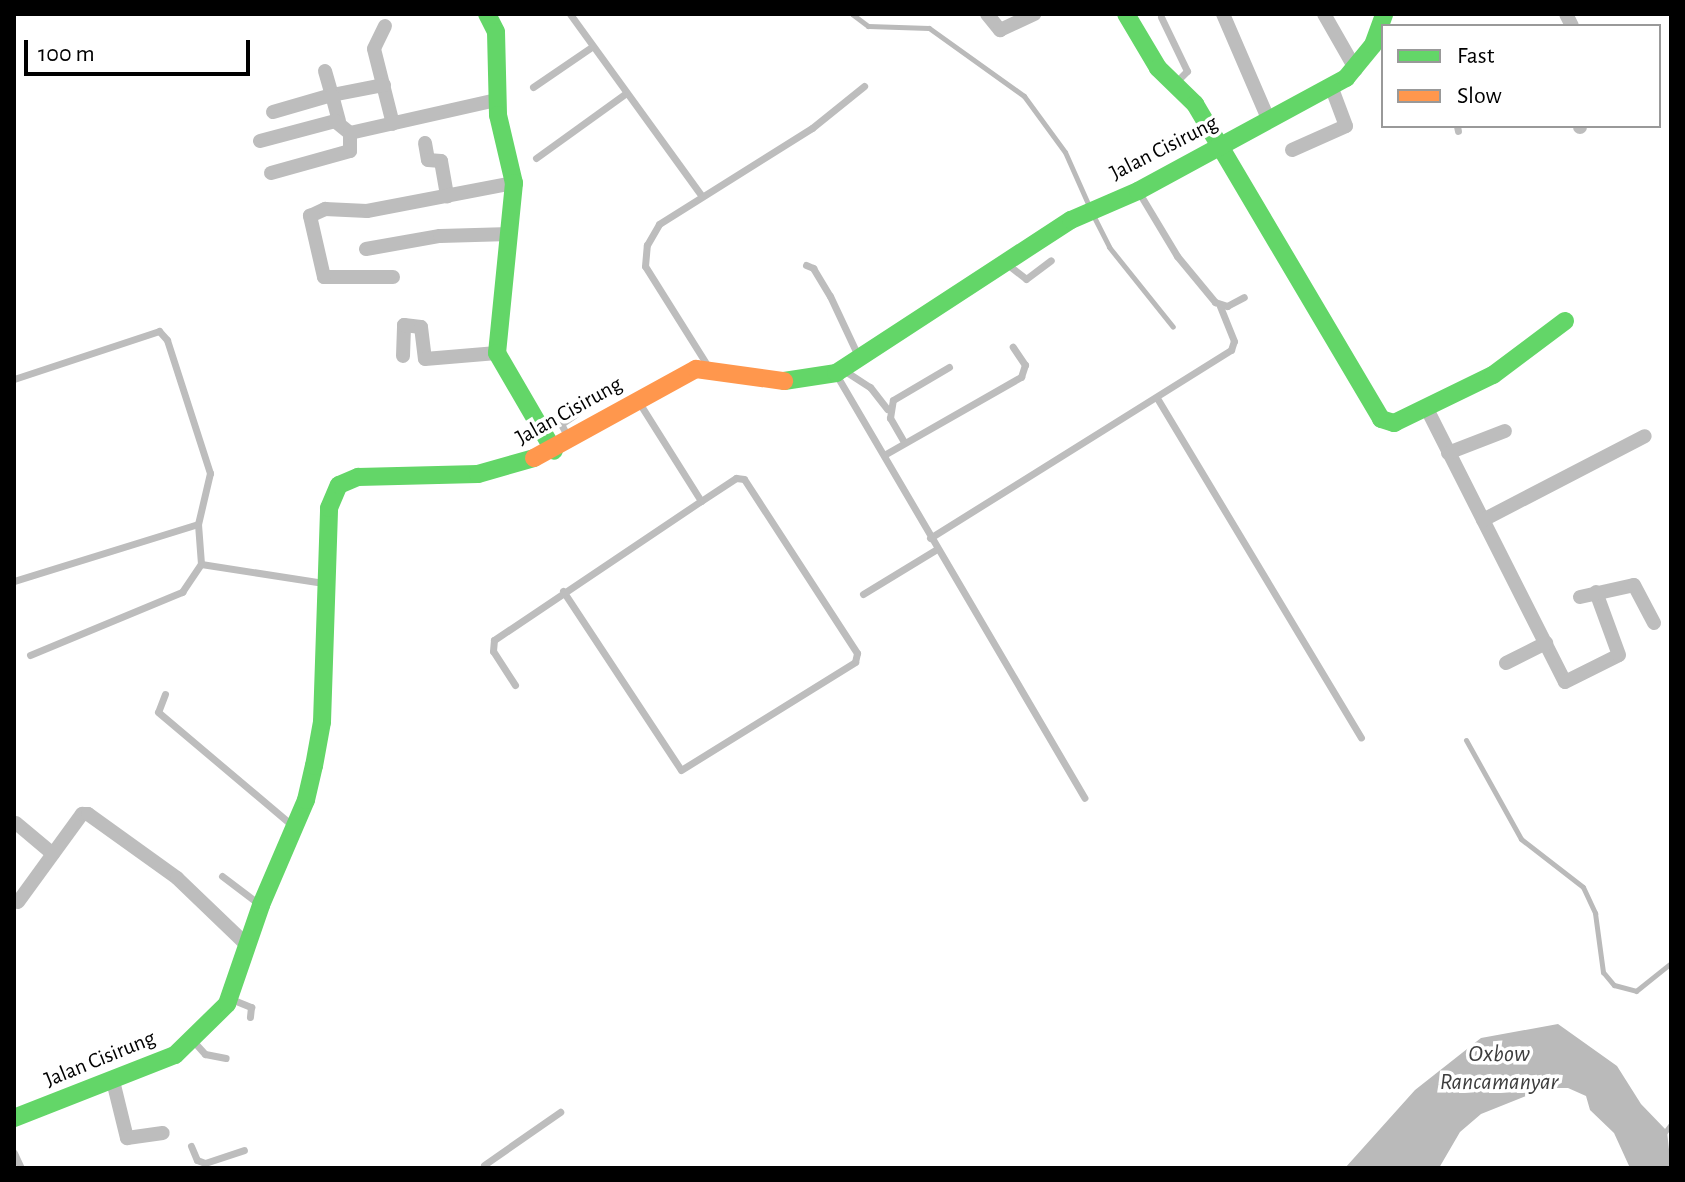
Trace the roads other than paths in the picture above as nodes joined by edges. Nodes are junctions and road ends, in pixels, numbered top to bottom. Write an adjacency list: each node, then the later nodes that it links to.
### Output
1 (487, 14): 21 (main road)
2 (570, 14): 11 (lane)
3 (987, 14): 4 (street)
4 (1035, 14)
5 (1126, 14): 15 (main road)
6 (1223, 14): 24 (street)
7 (1324, 14): 12 (street)
8 (1161, 17): 15 (lane)
9 (385, 26): 14 (street)
10 (1380, 36): 12 (main road, Jalan Cisirung)
11 (590, 48): 18 (lane); 19 (lane)
12 (1356, 70): 17 (main road, Jalan Cisirung)
13 (325, 71): 20 (street)
14 (384, 85): 20 (street); 25 (street)
15 (1173, 85): 29 (main road)
16 (864, 86): 35 (lane)
17 (1331, 86): 24 (main road, Jalan Cisirung); 30 (street)
18 (533, 87)
19 (626, 93): 31 (lane); 35 (lane)
20 (332, 95): 22 (street); 23 (street)
21 (496, 100): 25 (street); 33 (main road)
22 (273, 112)
23 (339, 121): 26 (street); 27 (street)
24 (1269, 121): 29 (main road, Jalan Cisirung)
25 (393, 124): 26 (street)
26 (350, 133): 32 (street)
27 (260, 141)
28 (425, 143): 36 (street)
29 (1219, 148): 34 (main road, Jalan Cisirung); 56 (main road)
30 (1292, 150)
31 (536, 158)
32 (271, 173)
33 (514, 183): 36 (street); 37 (main road)
34 (1138, 191): 40 (main road, Jalan Cisirung); 44 (lane)
35 (701, 195): 51 (lane)
36 (447, 196): 42 (street)
37 (510, 234): 38 (street); 47 (main road)
38 (366, 249)
39 (1051, 260): 40 (lane)
40 (1005, 263): 49 (main road, Jalan Cisirung)
41 (806, 265): 49 (lane)
42 (393, 277)
43 (1244, 297): 44 (lane)
44 (1220, 306): 54 (lane)
45 (1565, 321): 56 (main road)
46 (1013, 347): 61 (lane)
47 (497, 353): 48 (street); 62 (main road)
48 (403, 356)
49 (860, 361): 52 (main road, Jalan Cisirung)
50 (949, 367): 57 (lane)
51 (709, 368): 52 (main road, Jalan Cisirung); 55 (main road, Jalan Cisirung)
52 (840, 371): 57 (lane); 64 (lane)
53 (14, 379): 67 (lane)
54 (1157, 398): 68 (lane); 83 (lane)
55 (638, 401): 62 (main road, Jalan Cisirung); 65 (lane)
56 (1426, 407): 63 (street)
57 (887, 409): 61 (lane)
58 (576, 414): 62 (lane)
59 (1505, 431): 63 (street)
60 (1645, 436): 66 (street)
61 (904, 442): 64 (lane)
62 (562, 446): 72 (main road, Jalan Cisirung)
63 (1448, 453): 66 (street)
64 (884, 455): 68 (lane)
65 (701, 501): 73 (lane); 73 (lane)
66 (1483, 520): 78 (street)
67 (198, 524): 70 (lane); 71 (lane)
68 (930, 538): 69 (lane)
69 (937, 549): 75 (lane); 84 (lane)
70 (201, 564): 72 (lane); 79 (lane)
71 (14, 581)
72 (324, 583): 86 (main road, Jalan Cisirung)
73 (563, 591): 81 (lane)
74 (1596, 592): 76 (street); 77 (street); 78 (street)
75 (863, 594)
76 (1580, 597)
77 (1654, 623)
78 (1546, 643): 80 (street)
79 (30, 655)
80 (1506, 663)
81 (515, 685)
82 (165, 694): 86 (lane)
83 (1361, 737)
84 (1085, 798)
85 (16, 823): 87 (street)
86 (296, 828): 90 (main road, Jalan Cisirung)
87 (53, 854): 89 (street); 91 (street)
88 (222, 876): 90 (lane)
89 (18, 902)
90 (261, 905): 91 (main road, Jalan Cisirung)
91 (248, 946): 92 (main road, Jalan Cisirung)
92 (229, 998): 93 (lane); 94 (main road, Jalan Cisirung)
93 (250, 1017)
94 (193, 1041): 95 (lane); 96 (main road, Jalan Cisirung)
95 (226, 1058)
96 (113, 1081): 98 (main road, Jalan Cisirung); 99 (street)
97 (560, 1112): 103 (lane)
98 (14, 1118)
99 (163, 1133)
100 (191, 1146): 101 (lane)
101 (244, 1150)
102 (14, 1153): 104 (lane)
103 (483, 1167)
104 (21, 1168)

